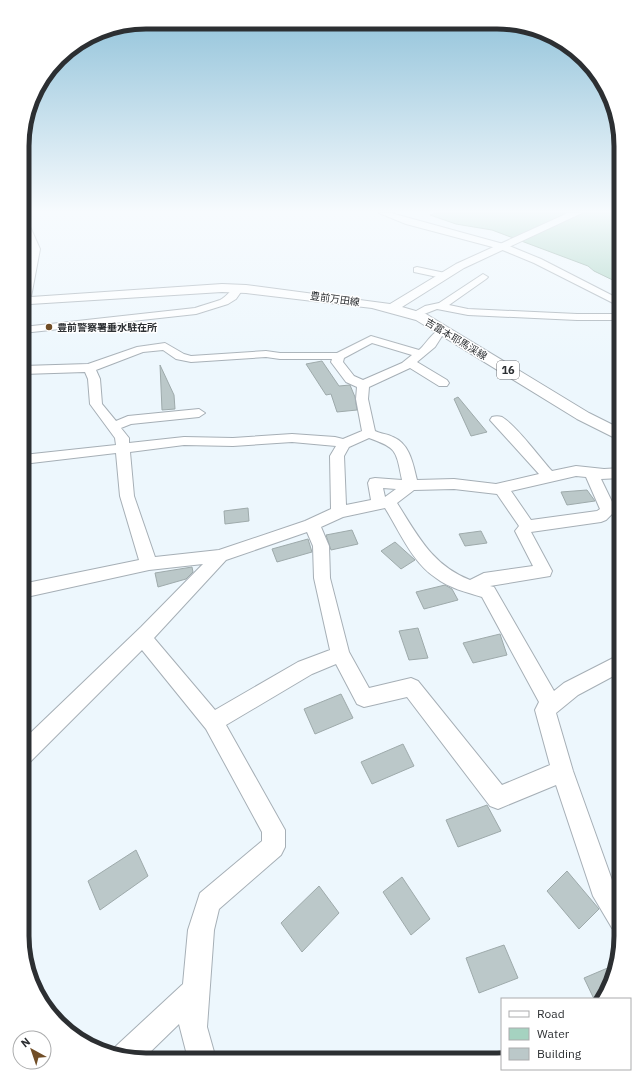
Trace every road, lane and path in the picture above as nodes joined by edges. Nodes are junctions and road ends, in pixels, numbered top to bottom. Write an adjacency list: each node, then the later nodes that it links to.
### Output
1 (467, 263): 4 (main road)
2 (540, 263): 7 (street)
3 (417, 270): 4 (street)
4 (442, 275): 10 (main road)
5 (483, 277): 9 (street)
6 (238, 289): 8 (main road, 豊前万田線); 10 (main road, 豊前万田線); 13 (street)
7 (614, 300)
8 (29, 302)
9 (440, 307): 11 (street); 12 (street)
10 (392, 308): 11 (main road, 吉富本耶馬渓線 / 16)
11 (414, 315): 14 (main road, 吉富本耶馬渓線 / 16)
12 (614, 317)
13 (29, 329)
14 (444, 331): 15 (street); 25 (main road, 吉富本耶馬渓線 / 16)
15 (421, 354): 16 (street); 17 (street)
16 (338, 356): 18 (street); 21 (street)
17 (410, 363): 20 (street); 21 (street)
18 (89, 368): 19 (street); 24 (street)
19 (29, 370)
20 (443, 383)
21 (363, 385): 26 (street)
22 (199, 413): 24 (street)
23 (497, 420): 32 (street)
24 (112, 427): 28 (street)
25 (614, 432)
26 (369, 433): 27 (street); 33 (street)
27 (344, 444): 28 (street); 36 (street)
28 (122, 448): 29 (street); 40 (street)
29 (29, 459)
30 (591, 472): 31 (street); 32 (street); 38 (street)
31 (614, 473)
32 (548, 477): 34 (street)
33 (411, 485): 34 (street); 35 (street); 35 (street)
34 (501, 488): 38 (street)
35 (384, 503): 36 (street); 41 (street)
36 (339, 512): 37 (street)
37 (311, 525): 39 (street); 44 (street)
38 (527, 526): 41 (street)
39 (220, 556): 40 (street); 43 (street)
40 (149, 564): 42 (street)
41 (472, 587): 46 (street)
42 (29, 590)
43 (142, 636): 47 (street); 48 (street)
44 (340, 654): 47 (street); 49 (street)
45 (614, 666): 46 (street)
46 (551, 705): 49 (street)
47 (213, 722): 51 (street)
48 (29, 749)
49 (562, 771): 50 (street)
50 (614, 907)
51 (196, 990): 52 (street); 53 (street)
52 (130, 1052)
53 (200, 1053)

